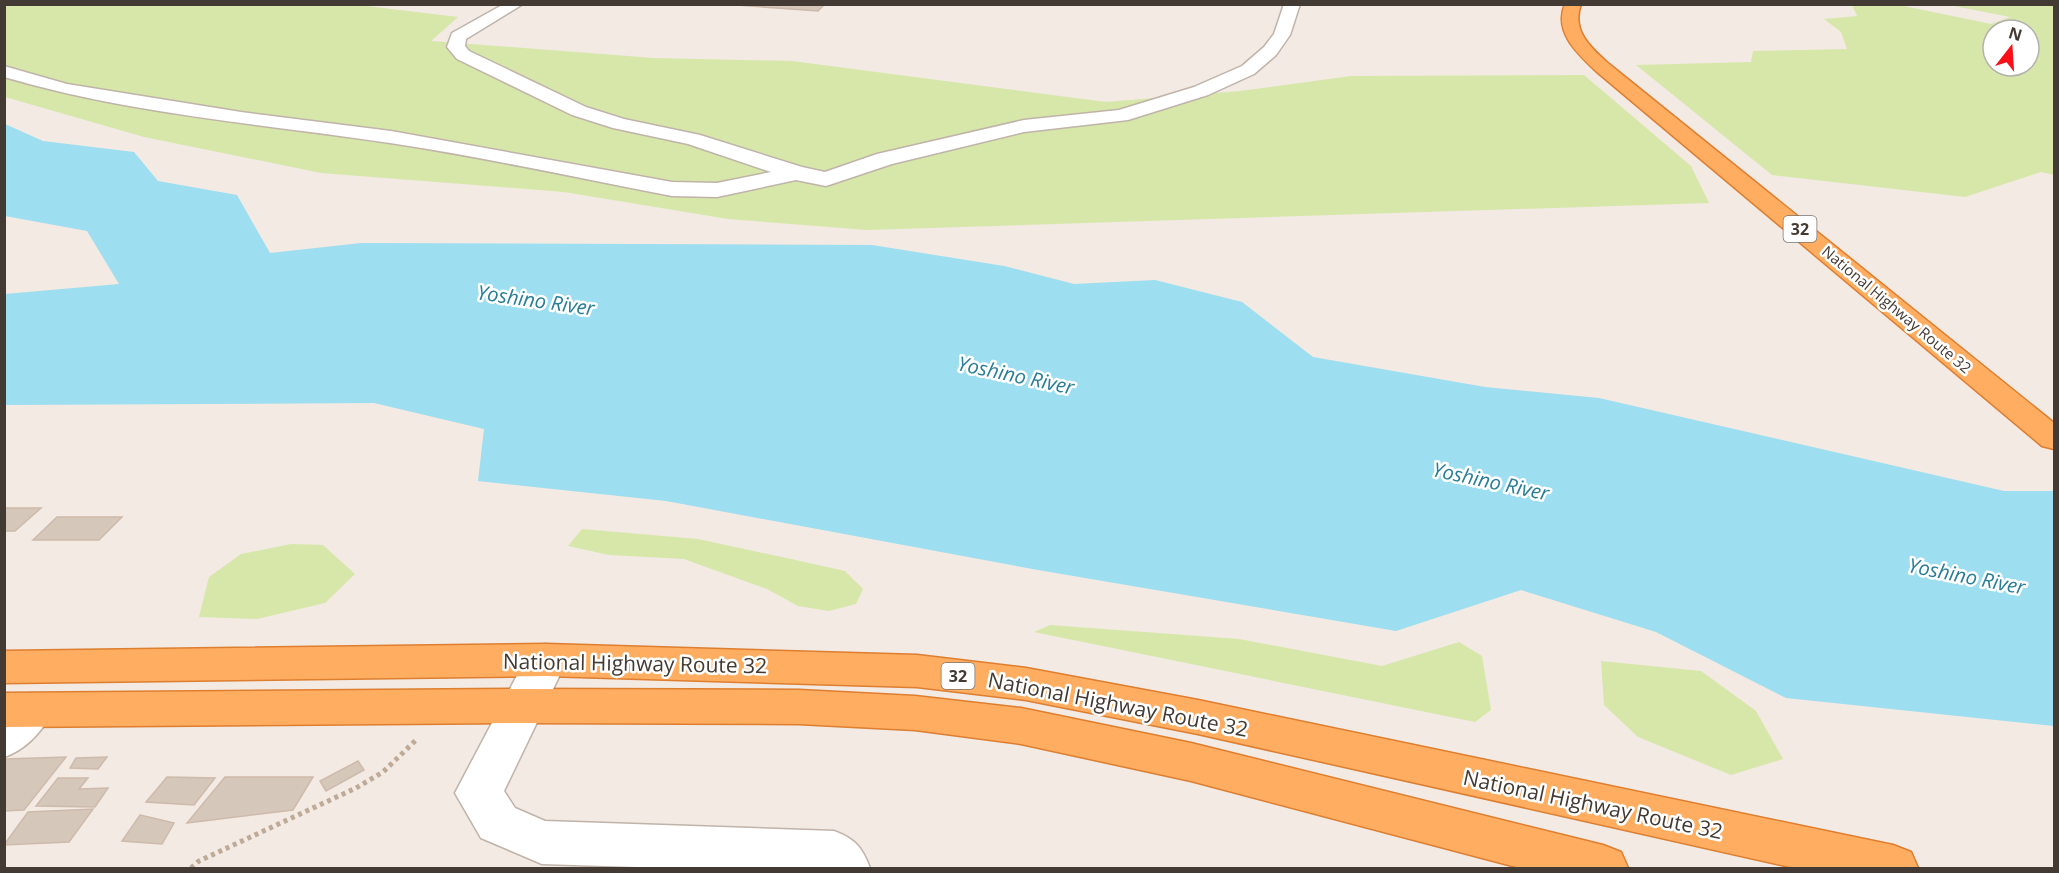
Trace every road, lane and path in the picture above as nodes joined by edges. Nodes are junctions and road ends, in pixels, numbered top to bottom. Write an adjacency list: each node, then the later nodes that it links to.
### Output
1 (516, 4): 5 (street)
2 (1292, 4): 5 (street)
3 (1573, 4): 6 (highway, National Highway Route 32 / 32)
4 (4, 71): 5 (street)
5 (797, 173)
6 (2055, 439)
7 (546, 660): 8 (highway, National Highway Route 32 / 32); 9 (street); 16 (highway, National Highway Route 32 / 32)
8 (4, 667)
9 (522, 706): 10 (highway); 12 (street); 15 (highway)
10 (14, 720)
11 (417, 739): 13 (path)
12 (651, 857): 14 (street)
13 (191, 868)
14 (845, 868)
15 (1603, 868)
16 (1893, 868)

